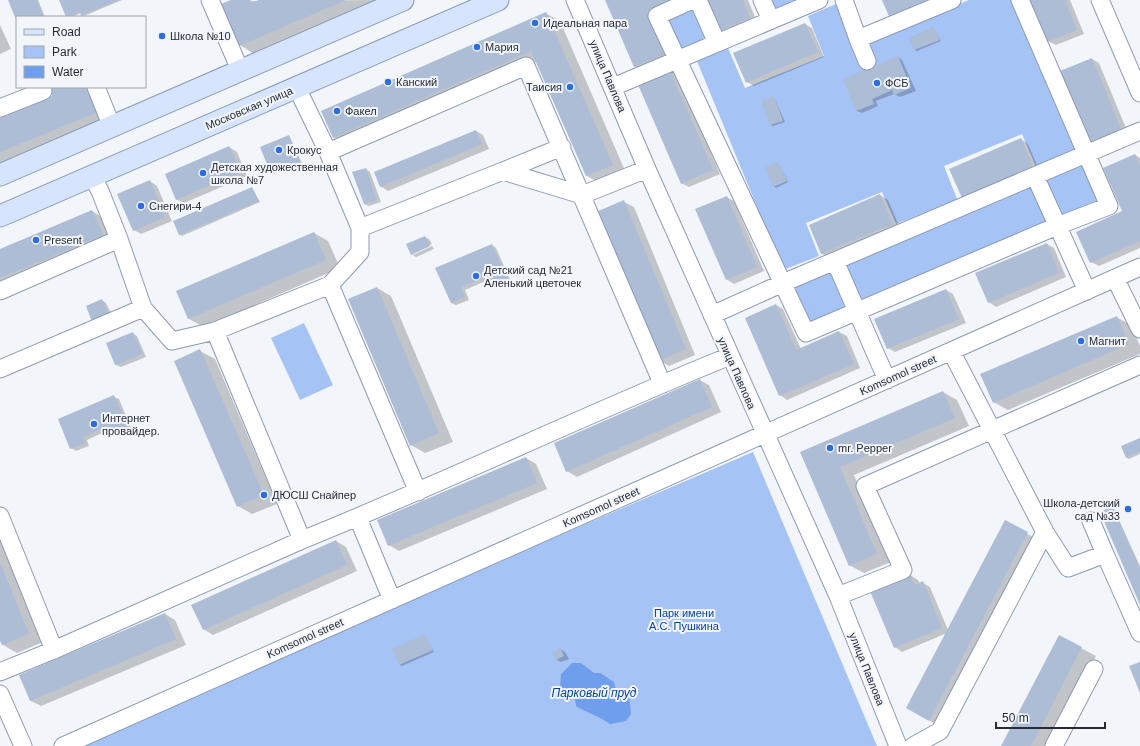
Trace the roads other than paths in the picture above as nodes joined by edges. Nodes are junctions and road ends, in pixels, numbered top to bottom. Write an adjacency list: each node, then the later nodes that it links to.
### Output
1 (210, 0): 18 (street)
2 (403, 0): 18 (main road)
3 (498, 0): 22 (main road, Московская улица)
4 (575, 0): 19 (street, улица Павлова)
5 (692, 0): 16 (street)
6 (698, 0): 15 (street)
7 (762, 0): 13 (street)
8 (819, 0): 13 (street)
9 (844, 0): 14 (street)
10 (952, 0): 14 (street)
11 (1020, 0): 29 (street)
12 (1100, 0): 23 (street)
13 (771, 20): 15 (street)
14 (858, 38): 17 (street)
15 (717, 43): 16 (street)
16 (678, 60): 19 (street); 43 (street)
17 (867, 61)
18 (240, 70): 25 (main road)
19 (613, 87): 30 (street, улица Павлова)
20 (42, 88): 24 (street)
21 (96, 88): 25 (street)
22 (297, 88): 28 (street); 33 (main road, Московская улица)
23 (1140, 93)
24 (0, 108)
25 (112, 126): 32 (main road)
26 (1140, 130): 29 (street)
27 (562, 148): 28 (street); 31 (street); 35 (street)
28 (328, 152): 38 (street)
29 (1086, 154): 34 (street); 37 (street)
30 (647, 169): 35 (street); 49 (street, улица Павлова)
31 (503, 171): 35 (street); 38 (street)
32 (0, 175)
33 (92, 176): 36 (main road, Московская улица); 39 (street)
34 (1034, 176): 37 (street); 40 (street)
35 (582, 195): 57 (street)
36 (0, 216)
37 (1057, 226): 46 (street); 48 (street)
38 (360, 228): 44 (street)
39 (119, 240): 45 (street); 47 (street)
40 (835, 261): 43 (street); 48 (street)
41 (1140, 267): 42 (street, Komsomol street)
42 (1115, 278): 46 (street, Komsomol street); 50 (street)
43 (783, 283): 48 (street); 49 (street)
44 (330, 285): 51 (street); 60 (street)
45 (0, 291)
46 (1087, 291): 52 (street, Komsomol street)
47 (143, 308): 51 (street); 55 (street)
48 (858, 311): 56 (street)
49 (712, 315): 53 (street, улица Павлова)
50 (1140, 330)
51 (215, 331): 65 (street)
52 (951, 352): 56 (street, Komsomol street); 58 (street)
53 (730, 356): 57 (street); 59 (street, улица Павлова)
54 (1140, 365): 58 (street)
55 (0, 369)
56 (887, 380): 59 (street, Komsomol street)
57 (662, 383): 60 (street)
58 (993, 430): 64 (street); 67 (street)
59 (765, 434): 67 (street, улица Павлова); 68 (street, Komsomol street)
60 (418, 492): 62 (street)
61 (0, 516): 70 (street)
62 (358, 518): 65 (street); 68 (street)
63 (1091, 521): 66 (street)
64 (1045, 532): 66 (street); 77 (street)
65 (302, 540): 70 (street)
66 (1105, 554): 69 (street)
67 (838, 596): 76 (street, улица Павлова)
68 (392, 600): 75 (street, Komsomol street)
69 (1140, 633)
70 (54, 650): 72 (street)
71 (1094, 669): 78 (street)
72 (0, 672)
73 (0, 694): 74 (street)
74 (23, 746)
75 (63, 746)
76 (898, 746)
77 (913, 746)
78 (1054, 746)

